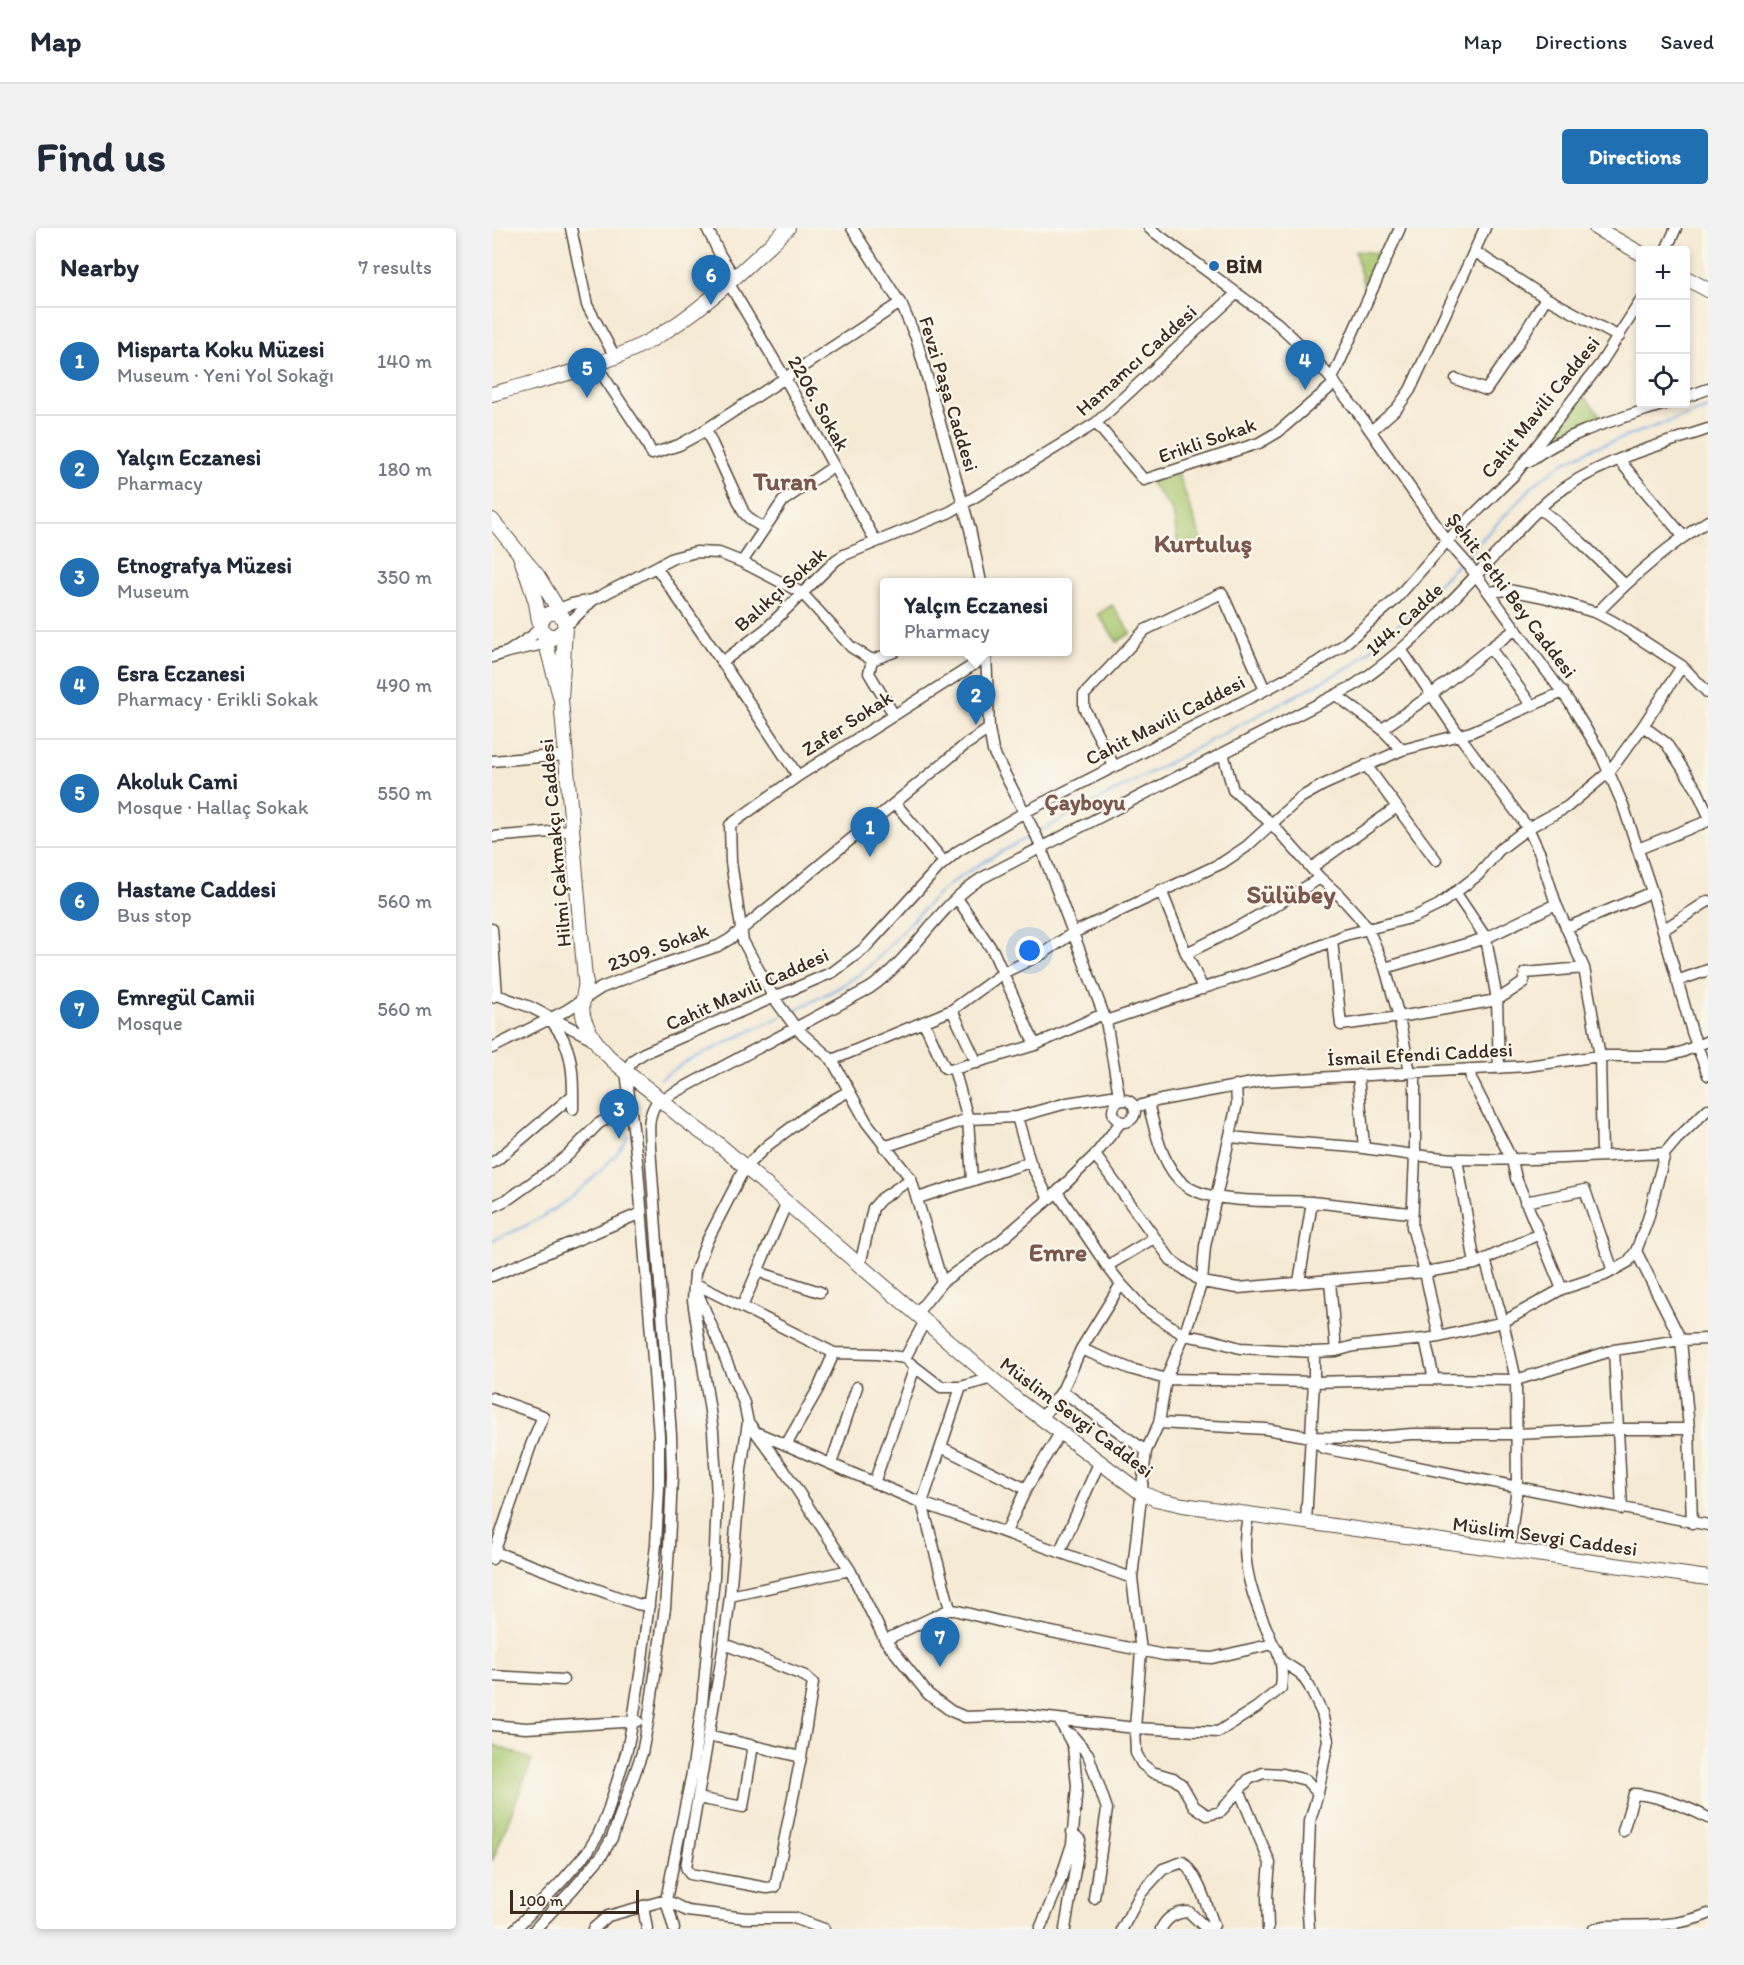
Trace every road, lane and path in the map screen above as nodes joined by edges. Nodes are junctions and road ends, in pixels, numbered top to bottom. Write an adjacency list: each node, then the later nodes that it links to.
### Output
1 (571, 228): 21 (street)
2 (707, 228): 13 (street, 2206. Sokak)
3 (852, 228): 18 (street, Fevzi Paşa Caddesi)
4 (1149, 228): 16 (street, Şehit Fethi Bey Caddesi)
5 (1400, 228): 25 (street)
6 (1485, 228): 12 (street)
7 (1596, 228): 11 (main road)
8 (1676, 228): 10 (street)
9 (782, 230): 13 (main road)
10 (1668, 246)
11 (1636, 250)
12 (1474, 251): 17 (street); 33 (street)
13 (731, 279): 21 (main road); 23 (street, 2206. Sokak)
14 (1690, 280): 15 (main road)
15 (1708, 290)
16 (1237, 293): 25 (street, Şehit Fethi Bey Caddesi); 30 (street, Hamamcı Caddesi)
17 (1546, 298): 20 (street); 24 (street)
18 (900, 303): 23 (street); 37 (street, Fevzi Paşa Caddesi)
19 (1636, 310): 20 (street, Cahit Mavili Caddesi)
20 (1619, 337): 36 (street, Cahit Mavili Caddesi)
21 (615, 357): 22 (main road)
22 (596, 365): 27 (main road); 32 (street)
23 (785, 378): 32 (street); 35 (street, 2206. Sokak)
24 (1456, 379)
25 (1334, 381): 30 (street, Erikli Sokak); 33 (street, Şehit Fethi Bey Caddesi)
26 (1708, 389): 28 (street)
27 (492, 394)
28 (1690, 396)
29 (1654, 408): 36 (street)
30 (1096, 423): 37 (street, Hamamcı Caddesi)
31 (1708, 429): 34 (street, 144. Cadde)
32 (706, 430): 41 (street)
33 (1371, 431): 44 (street, Şehit Fethi Bey Caddesi)
34 (1619, 460): 38 (street, 144. Cadde); 42 (street)
35 (834, 466): 41 (street); 43 (street, 2206. Sokak)
36 (1516, 473): 44 (street, Cahit Mavili Caddesi)
37 (963, 504): 43 (street, Balıkçı Sokak); 49 (street, Fevzi Paşa Caddesi)
38 (1539, 508): 48 (street, 144. Cadde); 50 (street)
39 (492, 520): 45 (main road, Hilmi Çakmakçı Caddesi)
40 (1708, 521): 42 (street)
41 (764, 528): 46 (street)
42 (1683, 536): 50 (street)
43 (876, 542): 52 (street, Balıkçı Sokak)
44 (1450, 544): 48 (street, Şehit Fethi Bey Caddesi); 69 (street, Cahit Mavili Caddesi)
45 (519, 553): 55 (main road, Hilmi Çakmakçı Caddesi); 56 (main road, Hilmi Çakmakçı Caddesi)
46 (742, 562): 47 (street); 52 (street)
47 (656, 567): 53 (street); 67 (street)
48 (1473, 571): 51 (street, Şehit Fethi Bey Caddesi); 60 (street, 144. Cadde)
49 (980, 578)
50 (1625, 585): 54 (street)
51 (1489, 592): 54 (street); 57 (street, Şehit Fethi Bey Caddesi)
52 (802, 593): 66 (street); 67 (street, Balıkçı Sokak)
53 (593, 600): 55 (street); 55 (street)
54 (1597, 613): 68 (street)
55 (559, 620): 56 (main road); 56 (main road); 58 (street); 74 (main road, Hilmi Çakmakçı Caddesi)
56 (542, 627): 58 (main road, Hilmi Çakmakçı Caddesi); 61 (street)
57 (1516, 629): 59 (street); 70 (street, Şehit Fethi Bey Caddesi)
58 (547, 644): 61 (street); 74 (main road, Hilmi Çakmakçı Caddesi)
59 (1490, 648): 73 (street); 75 (street)
60 (1402, 651): 72 (street, 144. Cadde); 73 (street)
61 (508, 652): 65 (street)
62 (882, 656): 66 (street)
63 (983, 656): 76 (street, Zafer Sokak)
64 (986, 656): 78 (street)
65 (492, 657)
66 (872, 660): 76 (street)
67 (722, 662): 88 (street)
68 (1682, 666): 71 (street); 77 (street)
69 (1265, 690): 86 (street, Cahit Mavili Caddesi); 86 (street)
70 (1563, 693): 75 (street); 87 (street, Şehit Fethi Bey Caddesi)
71 (1708, 693)
72 (1336, 695): 79 (street); 82 (street, 144. Cadde)
73 (1431, 695): 79 (street); 80 (street)
74 (561, 700): 83 (main road, Hilmi Çakmakçı Caddesi)
75 (1532, 706): 80 (street)
76 (894, 715): 88 (street, Zafer Sokak)
77 (1643, 726): 87 (street); 90 (street)
78 (989, 729): 91 (street, 2309. Sokak); 94 (street)
79 (1382, 729): 81 (street)
80 (1459, 735): 81 (street); 97 (street)
81 (1402, 750): 85 (street)
82 (1223, 753): 96 (street); 100 (street, 144. Cadde)
83 (566, 755): 84 (street); 98 (main road, Hilmi Çakmakçı Caddesi)
84 (492, 761)
85 (1366, 765): 92 (street); 96 (street)
86 (1114, 766): 94 (street, Cahit Mavili Caddesi)
87 (1609, 771): 97 (street); 101 (street, Şehit Fethi Bey Caddesi)
88 (798, 776): 115 (street, Zafer Sokak)
89 (1708, 785): 90 (street)
90 (1697, 790): 93 (street)
91 (895, 803): 103 (street); 115 (street, 2309. Sokak)
92 (1397, 807): 102 (street); 104 (street)
93 (1708, 814)
94 (1028, 816): 100 (street); 103 (street, Cahit Mavili Caddesi)
95 (1708, 821): 101 (street)
96 (1272, 824): 104 (street); 106 (street)
97 (1528, 828): 107 (street); 111 (street)
98 (573, 830): 99 (street); 127 (main road, Hilmi Çakmakçı Caddesi)
99 (492, 837)
100 (1039, 842): 109 (street, 144. Cadde); 117 (street)
101 (1638, 849): 108 (street, Şehit Fethi Bey Caddesi)
102 (1436, 860)
103 (944, 861): 130 (street, Cahit Mavili Caddesi)
104 (1311, 868): 105 (street)
105 (1320, 878): 114 (street); 120 (street)
106 (1161, 890): 117 (street); 120 (street)
107 (1455, 892): 114 (street); 118 (street)
108 (1652, 892): 112 (street); 116 (street, Şehit Fethi Bey Caddesi)
109 (957, 898): 124 (street); 136 (street, 144. Cadde)
110 (1708, 901): 116 (street)
111 (1556, 904): 112 (street); 118 (street)
112 (1566, 928): 122 (street)
113 (492, 929): 128 (street)
114 (1368, 929): 119 (street); 121 (street)
115 (741, 930): 127 (street, 2309. Sokak); 130 (street)
116 (1663, 930): 125 (street, Şehit Fethi Bey Caddesi)
117 (1073, 933): 124 (street); 134 (street)
118 (1486, 938): 121 (street); 129 (street)
119 (1332, 940): 126 (street); 132 (street)
120 (1186, 952): 126 (street)
121 (1385, 968): 132 (street)
122 (1584, 969): 129 (street); 142 (street)
123 (1708, 970): 125 (street)
124 (1002, 973): 131 (street); 139 (street)
125 (1677, 981): 140 (street, Şehit Fethi Bey Caddesi)
126 (1203, 989): 134 (street)
127 (585, 993): 133 (street, 2309. Sokak); 137 (main road, Müslim Sevgi Caddesi); 145 (main road, Müslim Sevgi Caddesi)
128 (495, 996): 133 (street)
129 (1497, 1000): 132 (street); 146 (street)
130 (777, 1002): 136 (street); 145 (street, Cahit Mavili Caddesi)
131 (952, 1010): 135 (street); 144 (street)
132 (1400, 1017): 150 (street)
133 (549, 1018): 137 (street); 141 (street, 2309. Sokak); 154 (street)
134 (1105, 1018): 139 (street); 156 (street)
135 (924, 1022): 143 (street); 147 (street)
136 (794, 1025): 143 (street); 155 (street, 144. Cadde)
137 (595, 1040): 145 (main road, Müslim Sevgi Caddesi)
138 (1708, 1041): 140 (street, İsmail Efendi Caddesi)
139 (1035, 1045): 144 (street)
140 (1697, 1046): 142 (street, İsmail Efendi Caddesi); 148 (street, Şehit Fethi Bey Caddesi)
141 (492, 1048)
142 (1600, 1056): 146 (street, İsmail Efendi Caddesi); 171 (street)
143 (832, 1060): 153 (street)
144 (977, 1063): 147 (street)
145 (628, 1067): 155 (main road, Müslim Sevgi Caddesi); 158 (street)
146 (1499, 1068): 149 (street, İsmail Efendi Caddesi)
147 (954, 1069): 163 (street)
148 (1707, 1069)
149 (1470, 1070): 150 (street, İsmail Efendi Caddesi); 173 (street)
150 (1412, 1072): 151 (street, İsmail Efendi Caddesi); 170 (street)
151 (1358, 1075): 152 (street, İsmail Efendi Caddesi); 167 (street)
152 (1236, 1085): 157 (street, İsmail Efendi Caddesi); 165 (street)
153 (849, 1091): 166 (street); 176 (street)
154 (573, 1095): 160 (street); 174 (street)
155 (663, 1097): 176 (main road, Müslim Sevgi Caddesi); 273 (street)
156 (1119, 1098): 159 (street); 162 (street); 164 (street)
157 (1148, 1102): 159 (street, İsmail Efendi Caddesi); 181 (street)
158 (629, 1106): 185 (street); 186 (street)
159 (1134, 1107): 164 (street)
160 (573, 1109)
161 (1708, 1109): 168 (street)
162 (1017, 1117): 163 (street); 175 (street)
163 (968, 1119): 166 (street); 178 (street)
164 (1120, 1122): 169 (street)
165 (1231, 1137): 167 (street); 181 (street)
166 (884, 1147): 177 (street)
167 (1364, 1149): 170 (street)
168 (1665, 1153): 171 (street); 190 (street)
169 (1095, 1155): 179 (street); 189 (street)
170 (1415, 1156): 172 (street); 187 (street)
171 (1602, 1156): 173 (street)
172 (1457, 1159): 173 (street); 191 (street)
173 (1512, 1160): 184 (street)
174 (492, 1162)
175 (1030, 1162): 178 (street); 179 (street)
176 (745, 1167): 182 (main road, Müslim Sevgi Caddesi); 202 (street)
177 (911, 1179): 180 (street); 192 (street)
178 (972, 1180): 180 (street)
179 (1053, 1196): 193 (street); 199 (street)
180 (918, 1198): 199 (street)
181 (1216, 1198): 183 (street); 200 (street)
182 (787, 1202): 192 (main road, Müslim Sevgi Caddesi); 194 (street)
183 (1312, 1202): 187 (street); 201 (street)
184 (1526, 1202): 188 (street); 195 (street)
185 (492, 1207)
186 (641, 1213): 197 (street); 262 (street)
187 (1412, 1213): 196 (street)
188 (1539, 1234): 191 (street); 204 (street)
189 (1154, 1238): 193 (street); 200 (street)
190 (1636, 1251): 195 (street); 213 (street)
191 (1480, 1262): 196 (street); 208 (street)
192 (860, 1265): 207 (main road, Müslim Sevgi Caddesi)
193 (1107, 1266): 203 (street)
194 (758, 1270): 205 (street); 206 (street)
195 (1613, 1271): 204 (street)
196 (1425, 1272): 198 (street); 210 (street)
197 (492, 1276)
198 (1330, 1281): 201 (street); 216 (street)
199 (942, 1282): 207 (street)
200 (1202, 1282): 201 (street); 209 (street)
201 (1299, 1282)
202 (694, 1283): 206 (street); 231 (street); 286 (street)
203 (1121, 1284): 209 (street); 214 (street)
204 (1562, 1289): 208 (street)
205 (820, 1292)
206 (742, 1307): 218 (street)
207 (920, 1317): 219 (street); 221 (main road, Müslim Sevgi Caddesi)
208 (1503, 1322): 210 (street); 224 (street)
209 (1184, 1335): 217 (street); 222 (street)
210 (1439, 1337): 211 (street)
211 (1425, 1339): 216 (street); 223 (street)
212 (1708, 1339): 213 (street)
213 (1681, 1341): 215 (street); 234 (street)
214 (1082, 1349): 222 (street); 228 (street)
215 (1614, 1350): 224 (street); 233 (street)
216 (1336, 1351): 217 (street)
217 (1314, 1352): 225 (street)
218 (834, 1353): 219 (street); 239 (street)
219 (905, 1358): 220 (street)
220 (915, 1367): 227 (street); 244 (street)
221 (992, 1378): 227 (street); 230 (main road, Müslim Sevgi Caddesi)
222 (1166, 1379): 225 (street); 232 (street)
223 (1434, 1379): 224 (street); 225 (street)
224 (1516, 1380): 237 (street)
225 (1314, 1382): 238 (street)
226 (857, 1387): 243 (street)
227 (961, 1387): 240 (street)
228 (1062, 1391): 230 (street); 241 (street)
229 (492, 1398): 257 (street)
230 (1041, 1419): 236 (main road, Müslim Sevgi Caddesi)
231 (748, 1422): 235 (street); 261 (street)
232 (1159, 1423): 238 (street); 241 (street)
233 (1618, 1429): 234 (street); 237 (street); 249 (street)
234 (1689, 1429): 252 (street)
235 (756, 1432): 239 (street); 258 (street)
236 (1060, 1433): 242 (main road, Müslim Sevgi Caddesi); 246 (street)
237 (1517, 1434): 238 (street); 245 (street)
238 (1311, 1437): 245 (street); 251 (street)
239 (786, 1445): 243 (street)
240 (941, 1447): 246 (street); 248 (street)
241 (1146, 1451): 247 (street)
242 (1099, 1463): 247 (main road, Müslim Sevgi Caddesi); 256 (street)
243 (831, 1464): 244 (street)
244 (873, 1483): 248 (street)
245 (1517, 1487): 249 (street); 255 (street)
246 (1026, 1489): 254 (street)
247 (1140, 1492): 250 (main road, Müslim Sevgi Caddesi); 259 (street)
248 (922, 1503): 254 (street); 263 (street)
249 (1622, 1509): 252 (street)
250 (1248, 1514): 251 (main road, Müslim Sevgi Caddesi); 266 (street)
251 (1306, 1522): 255 (main road, Müslim Sevgi Caddesi)
252 (1692, 1523): 253 (street)
253 (1708, 1525)
254 (1006, 1532): 256 (street)
255 (1509, 1550): 260 (main road, Müslim Sevgi Caddesi)
256 (1060, 1551): 259 (street)
257 (493, 1553): 262 (street)
258 (850, 1570): 261 (street); 264 (street)
259 (1132, 1578): 267 (street)
260 (1708, 1578)
261 (730, 1596): 265 (street)
262 (649, 1606): 271 (street)
263 (950, 1609): 264 (street); 267 (street)
264 (885, 1640): 272 (street)
265 (724, 1644): 276 (street); 278 (street)
266 (1274, 1644): 267 (street); 268 (street)
267 (1141, 1651): 275 (street)
268 (1280, 1660): 275 (street); 280 (street)
269 (492, 1676): 270 (street)
270 (563, 1680)
271 (633, 1720): 273 (street); 274 (street); 289 (street)
272 (1059, 1720): 275 (street); 284 (street); 285 (street)
273 (648, 1722): 290 (street)
274 (492, 1725)
275 (1135, 1728): 279 (street)
276 (708, 1735): 277 (street); 281 (street)
277 (753, 1745): 278 (street); 281 (street)
278 (801, 1756): 281 (street)
279 (1240, 1792): 280 (street); 300 (street)
280 (1318, 1793): 301 (street)
281 (698, 1798)
282 (1708, 1818): 283 (street)
283 (1623, 1831)
284 (1072, 1832): 295 (street); 296 (street)
285 (1094, 1898)
286 (666, 1900): 287 (street); 293 (street); 294 (street)
287 (643, 1906): 291 (street); 292 (street)
288 (1708, 1914): 302 (street)
289 (515, 1929)
290 (535, 1929)
291 (593, 1929)
292 (647, 1929)
293 (674, 1929)
294 (824, 1929)
295 (1040, 1929)
296 (1065, 1929)
297 (1122, 1929): 299 (street)
298 (1161, 1929): 299 (street)
299 (1209, 1929)
300 (1268, 1929)
301 (1309, 1929)
302 (1594, 1929)

